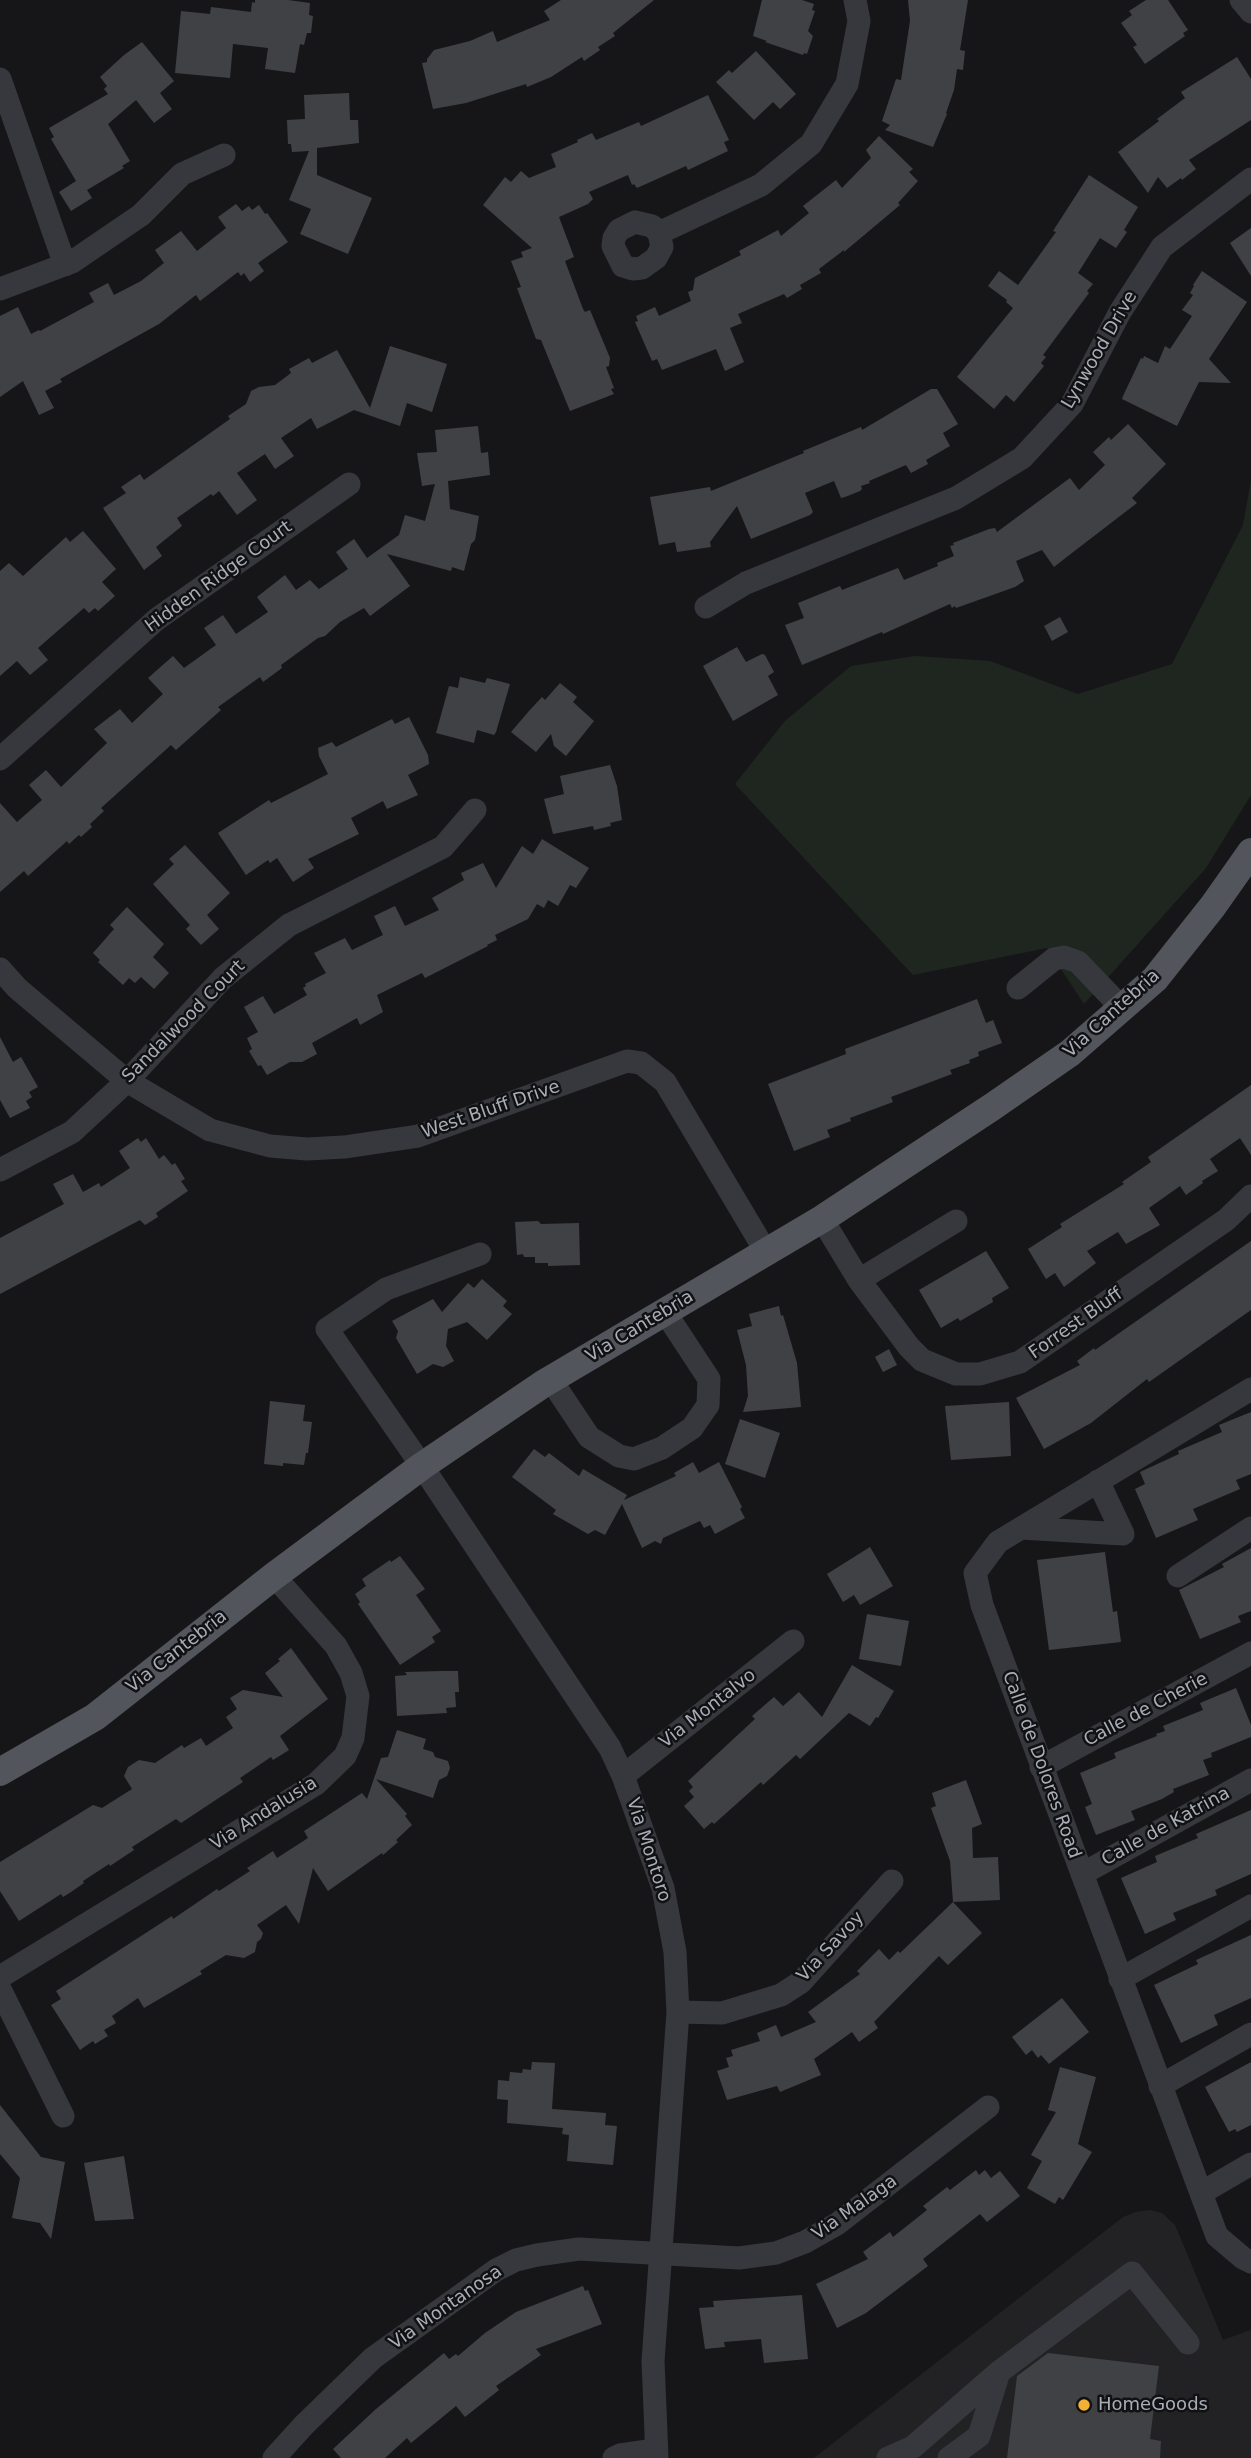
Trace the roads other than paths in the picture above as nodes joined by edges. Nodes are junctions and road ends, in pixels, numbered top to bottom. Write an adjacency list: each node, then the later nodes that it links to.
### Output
1 (855, 0): 7 (street)
2 (1241, 0): 3 (street)
3 (1251, 12)
4 (0, 79): 8 (street)
5 (225, 156): 8 (street)
6 (1251, 179): 11 (street, Lynwood Drive)
7 (659, 233)
8 (65, 265): 9 (street)
9 (0, 289)
10 (349, 484): 12 (street, Hidden Ridge Court)
11 (706, 607)
12 (0, 760)
13 (475, 810): 18 (street, Sandalwood Court)
14 (1251, 852): 17 (main road, Via Cantebria)
15 (0, 969): 18 (street, West Bluff Drive)
16 (1018, 988): 17 (street)
17 (1122, 1008): 21 (main road, Via Cantebria)
18 (127, 1081): 19 (street, Sandalwood Court); 23 (street, West Bluff Drive)
19 (0, 1170)
20 (1251, 1196): 25 (street, Forrest Bluff)
21 (822, 1219): 23 (main road, Via Cantebria); 25 (street, Forrest Bluff)
22 (957, 1221): 25 (street)
23 (766, 1252): 26 (main road, Via Cantebria)
24 (480, 1254): 29 (street, Via Montoro)
25 (859, 1280)
26 (665, 1312): 27 (main road, Via Cantebria); 27 (street)
27 (551, 1380): 29 (main road, Via Cantebria)
28 (1251, 1389): 30 (street, Calle de Dolores Road)
29 (422, 1466): 33 (main road, Via Cantebria); 39 (street, Via Montoro)
30 (1098, 1482): 31 (street, Calle de Dolores Road); 31 (street)
31 (1021, 1528): 37 (street, Calle de Dolores Road)
32 (1251, 1528): 34 (street)
33 (274, 1576): 38 (main road, Via Cantebria); 44 (street, Via Andalusia)
34 (1178, 1576)
35 (793, 1642): 39 (street, Via Montalvo)
36 (1251, 1653): 37 (street, Calle de Cherie)
37 (1041, 1767): 41 (street, Calle de Dolores Road)
38 (0, 1772)
39 (623, 1776): 47 (street, Via Montoro)
40 (1251, 1780): 41 (street, Calle de Katrina)
41 (1082, 1874): 45 (street, Calle de Dolores Road)
42 (892, 1881): 47 (street, Via Savoy)
43 (1251, 1906): 45 (street)
44 (0, 1977)
45 (1120, 1979): 49 (street, Calle de Dolores Road)
46 (0, 1989): 51 (street)
47 (678, 2012): 54 (street, Via Montoro)
48 (1251, 2034): 49 (street)
49 (1160, 2086): 53 (street, Calle de Dolores Road)
50 (988, 2107): 54 (street, Via Malaga)
51 (63, 2116)
52 (1251, 2164): 53 (street)
53 (1200, 2193): 55 (street, Calle de Dolores Road)
54 (659, 2253): 58 (street, Via Montoro); 59 (street, Via Montanosa)
55 (1247, 2260)
56 (1188, 2343): 57 (street)
57 (999, 2372): 61 (street); 62 (street)
58 (656, 2454): 60 (street)
59 (274, 2458)
60 (614, 2458)
61 (888, 2458)
62 (949, 2458)

